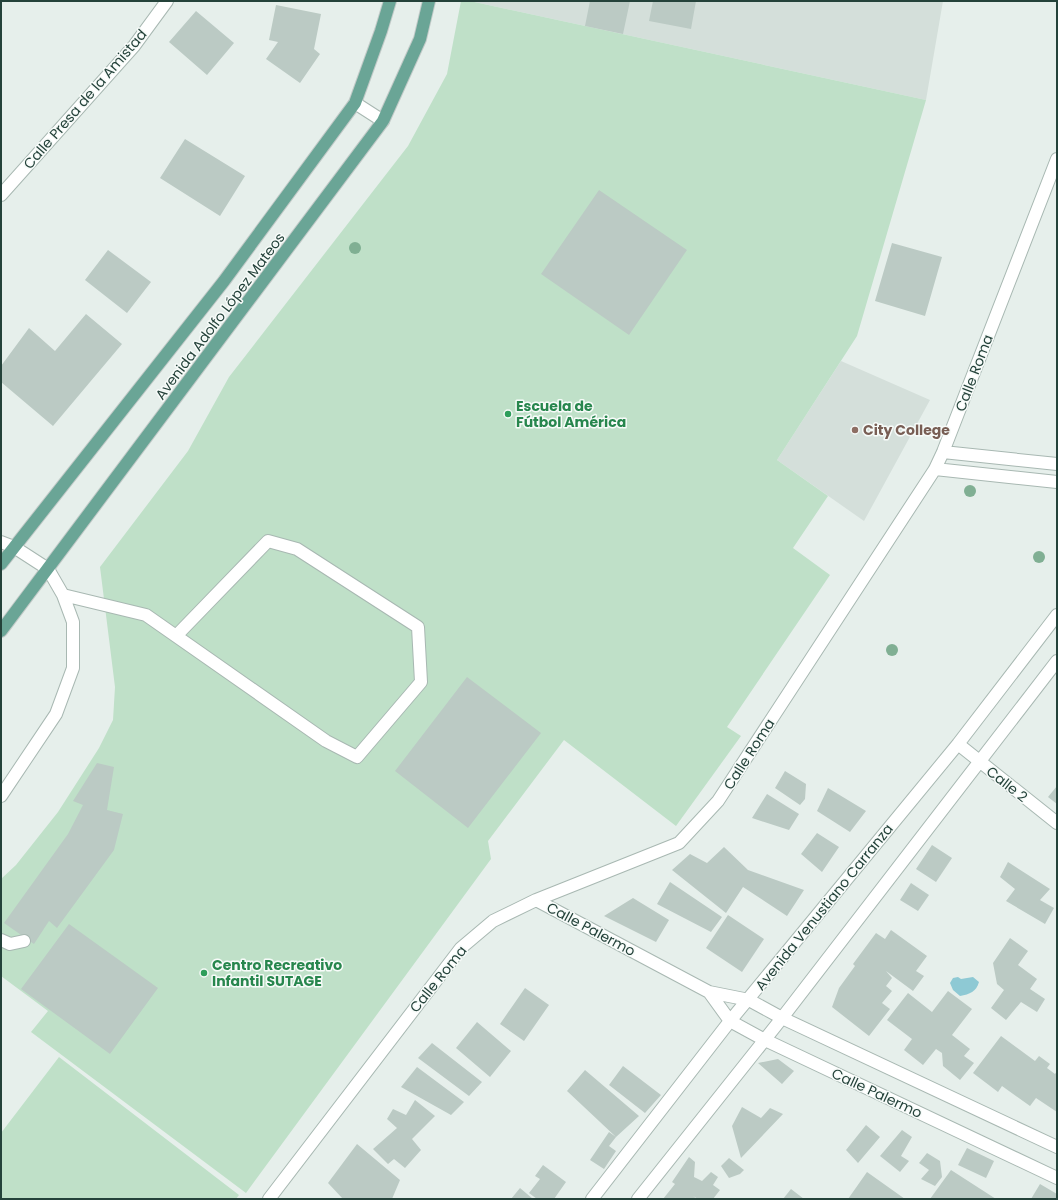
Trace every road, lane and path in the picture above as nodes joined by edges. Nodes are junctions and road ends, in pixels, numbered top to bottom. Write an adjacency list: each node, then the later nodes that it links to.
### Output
1 (167, 1): 7 (street, Calle Presa de la Amistad)
2 (390, 1): 4 (main road, Avenida Adolfo López Mateos)
3 (429, 1): 5 (main road, Avenida Adolfo López Mateos)
4 (355, 103): 5 (street); 13 (main road, Avenida Adolfo López Mateos)
5 (383, 121): 15 (main road, Avenida Adolfo López Mateos)
6 (1057, 159): 8 (street, Calle Roma)
7 (1, 195)
8 (943, 452): 9 (street); 10 (street, Calle Roma)
9 (1057, 464)
10 (935, 469): 11 (street); 25 (street, Calle Roma)
11 (1057, 482)
12 (1, 542): 13 (street)
13 (14, 547): 14 (main road, Avenida Adolfo López Mateos); 15 (street)
14 (1, 564)
15 (48, 569): 16 (street); 18 (main road, Avenida Adolfo López Mateos)
16 (63, 595): 19 (street); 23 (street)
17 (1057, 615): 21 (street, Avenida Venustiano Carranza)
18 (1, 631)
19 (176, 636): 19 (street)
20 (1057, 661): 22 (street)
21 (958, 744): 22 (street, Calle 2); 29 (street, Avenida Venustiano Carranza)
22 (979, 762): 24 (street, Calle 2); 30 (street)
23 (1, 796)
24 (1057, 823)
25 (536, 900): 28 (street, Calle Palermo); 35 (street, Calle Roma)
26 (1, 940): 27 (street)
27 (24, 941)
28 (709, 992): 29 (street, Calle Palermo); 31 (street, Calle Palermo)
29 (748, 1000): 30 (street, Calle Palermo); 31 (street, Avenida Venustiano Carranza)
30 (782, 1018): 32 (street); 33 (street, Calle Palermo)
31 (730, 1021): 32 (street, Calle Palermo); 36 (street, Avenida Venustiano Carranza)
32 (764, 1039): 34 (street, Calle Palermo); 37 (street)
33 (1057, 1147)
34 (1057, 1178)
35 (269, 1199)
36 (592, 1199)
37 (638, 1199)

